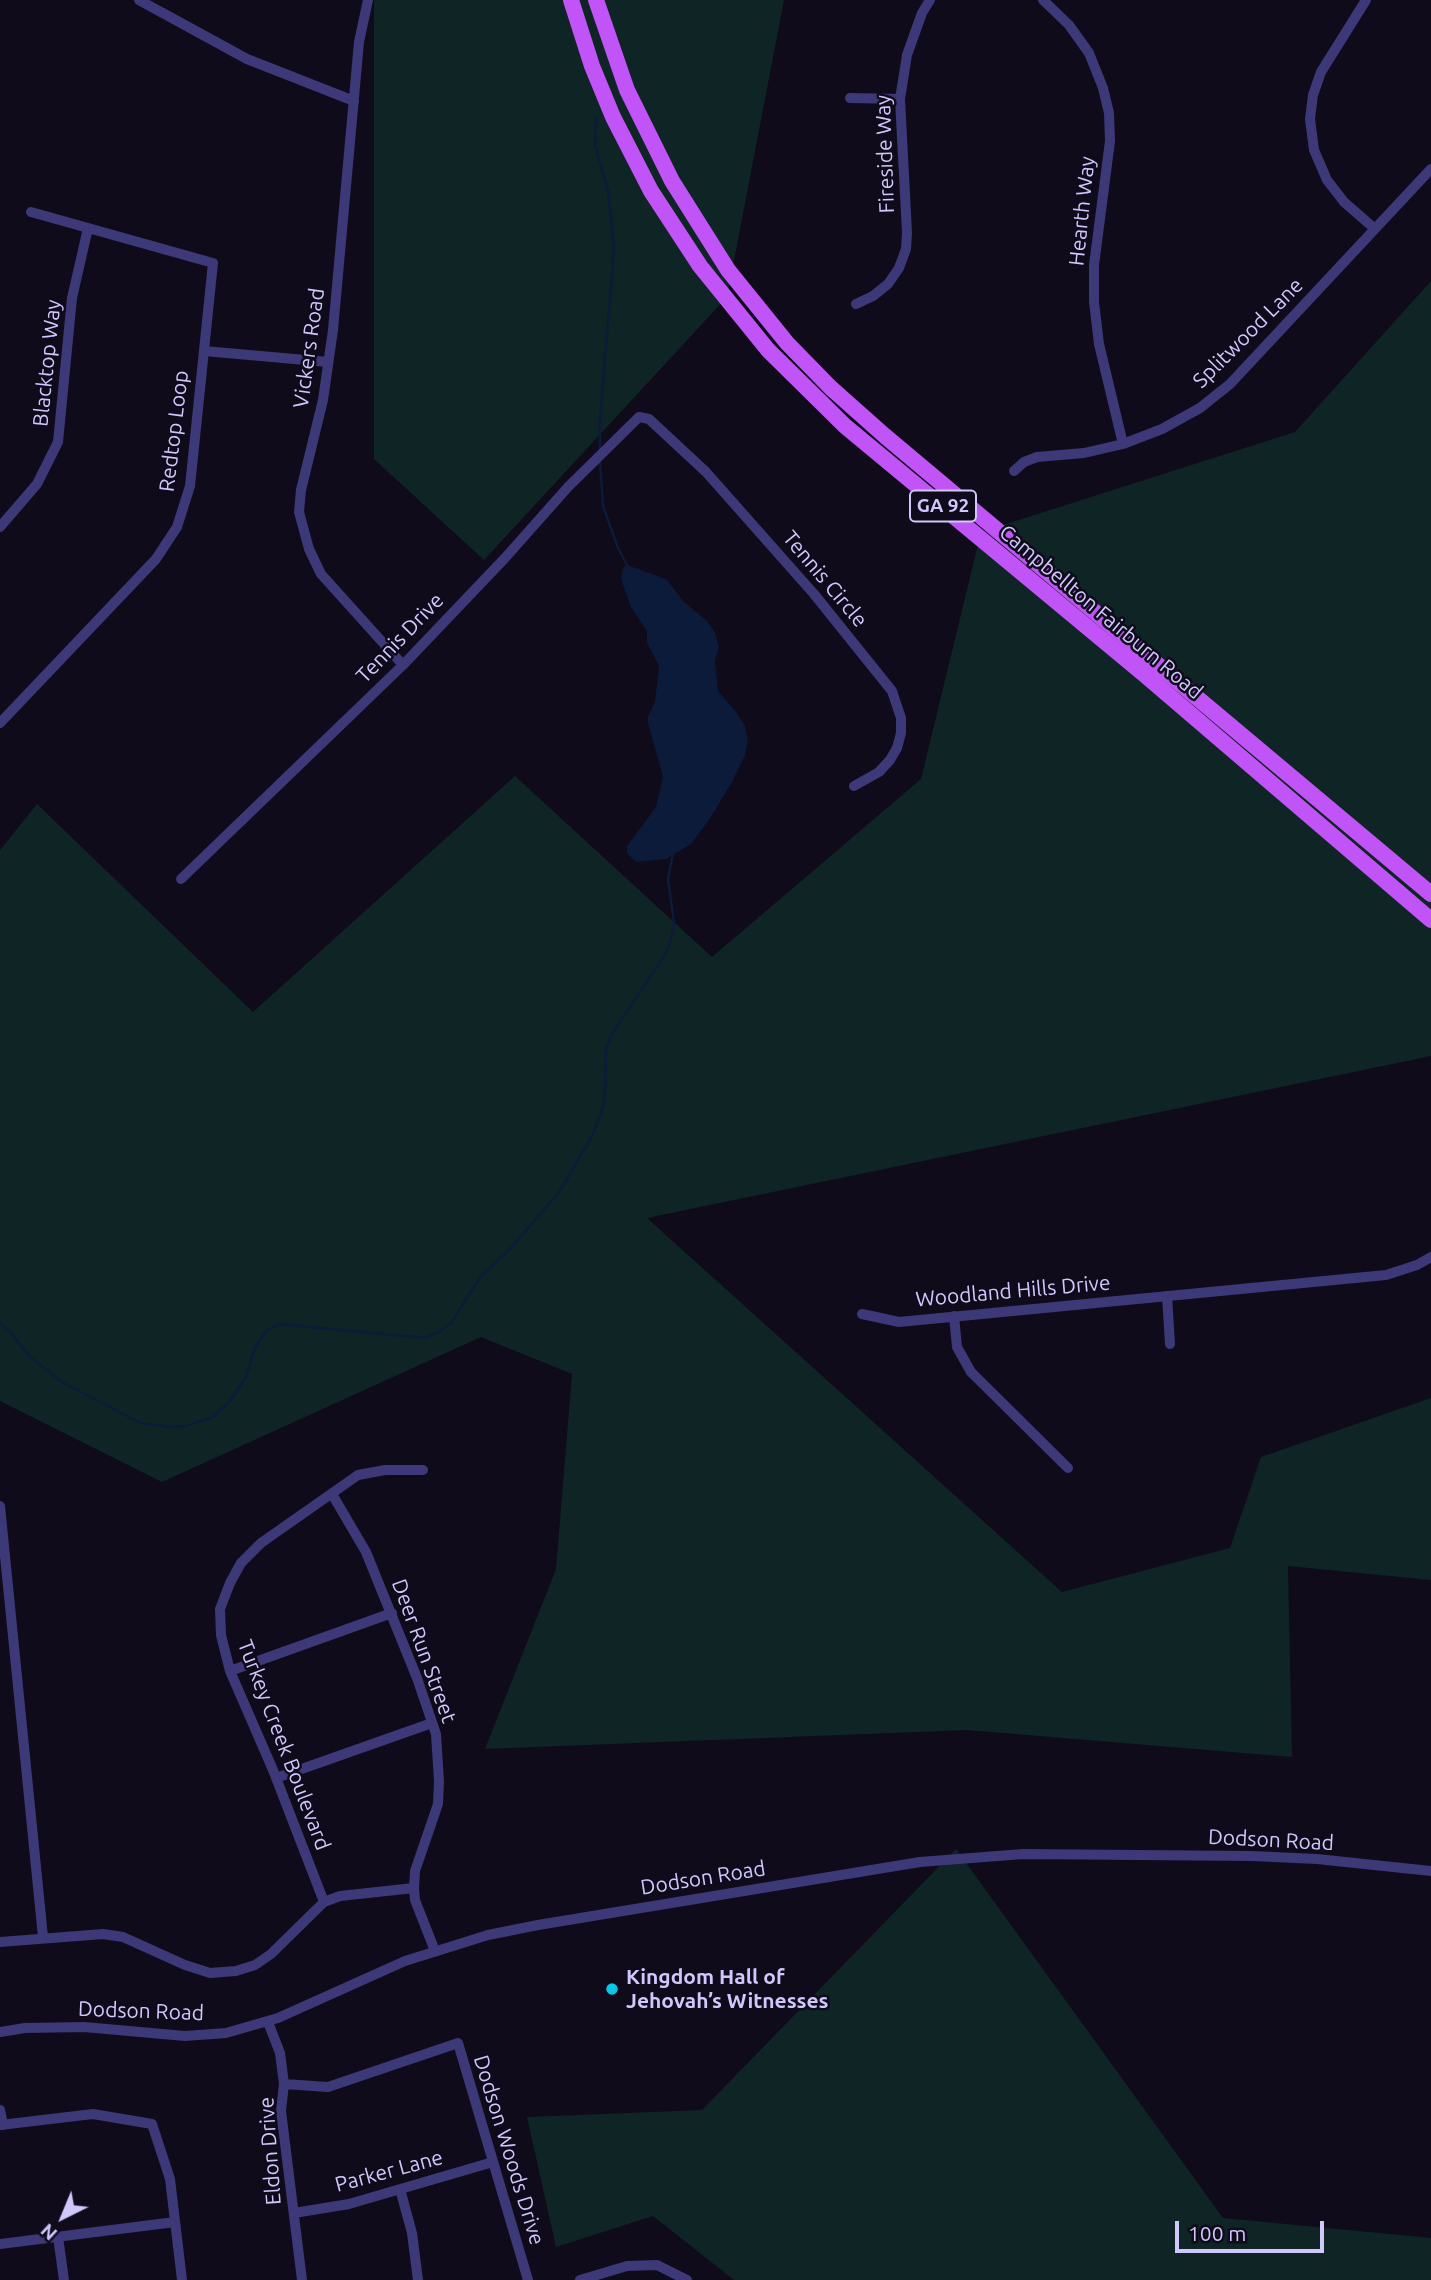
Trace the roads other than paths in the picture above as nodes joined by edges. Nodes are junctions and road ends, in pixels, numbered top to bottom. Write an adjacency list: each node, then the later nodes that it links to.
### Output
1 (139, 0): 10 (street)
2 (368, 0): 10 (street, Vickers Road)
3 (571, 0): 27 (main road, Campbellton Fairburn Road / GA 92)
4 (596, 0): 26 (main road, Campbellton Fairburn Road / GA 92)
5 (930, 0): 9 (street, Fireside Way)
6 (1043, 0): 19 (street, Hearth Way)
7 (1366, 0): 14 (street)
8 (850, 98): 9 (street)
9 (900, 99): 15 (street, Fireside Way)
10 (354, 101): 17 (street, Vickers Road)
11 (1431, 169): 14 (street, Splitwood Lane)
12 (31, 212): 13 (street, Redtop Loop)
13 (88, 228): 16 (street, Redtop Loop); 21 (street, Blacktop Way)
14 (1375, 229): 19 (street, Splitwood Lane)
15 (856, 304)
16 (204, 351): 17 (street); 23 (street, Redtop Loop)
17 (328, 362): 22 (street, Vickers Road)
18 (639, 417): 22 (street, Tennis Drive); 24 (street, Tennis Circle)
19 (1123, 444): 20 (street, Splitwood Lane)
20 (1014, 471)
21 (0, 527)
22 (403, 665): 25 (street, Tennis Drive)
23 (0, 723)
24 (854, 786)
25 (181, 879)
26 (1431, 894)
27 (1431, 920)
28 (1431, 1257): 29 (street, Woodland Hills Drive)
29 (1167, 1296): 31 (street, Woodland Hills Drive); 32 (street)
30 (862, 1314): 31 (street, Woodland Hills Drive)
31 (954, 1316): 33 (street)
32 (1170, 1344)
33 (1068, 1468)
34 (423, 1470): 35 (street, Turkey Creek Boulevard)
35 (332, 1494): 37 (street, Deer Run Street); 38 (street, Turkey Creek Boulevard)
36 (0, 1506): 44 (street)
37 (392, 1614): 38 (street); 39 (street, Deer Run Street)
38 (230, 1671): 40 (street, Turkey Creek Boulevard)
39 (432, 1723): 40 (street); 42 (street, Deer Run Street)
40 (276, 1778): 43 (street, Turkey Creek Boulevard)
41 (1431, 1871): 46 (street, Dodson Road)
42 (414, 1888): 43 (street); 46 (street, Deer Run Street)
43 (324, 1902): 44 (street)
44 (43, 1937): 45 (street)
45 (0, 1942)
46 (435, 1951): 47 (street, Dodson Road)
47 (268, 2022): 48 (street, Dodson Road); 49 (street, Eldon Drive)
48 (0, 2032)
49 (284, 2084): 52 (street, Dodson Woods Drive); 54 (street, Eldon Drive)
50 (0, 2110): 51 (street)
51 (1, 2125): 55 (street)
52 (493, 2162): 53 (street, Parker Lane); 62 (street, Dodson Woods Drive)
53 (400, 2189): 54 (street, Parker Lane); 61 (street)
54 (294, 2213): 60 (street, Eldon Drive)
55 (175, 2222): 56 (street); 59 (street)
56 (58, 2237): 57 (street); 58 (street)
57 (0, 2244)
58 (64, 2280)
59 (183, 2280)
60 (302, 2280)
61 (418, 2280)
62 (528, 2280)
63 (580, 2280): 64 (street)
64 (687, 2280)

